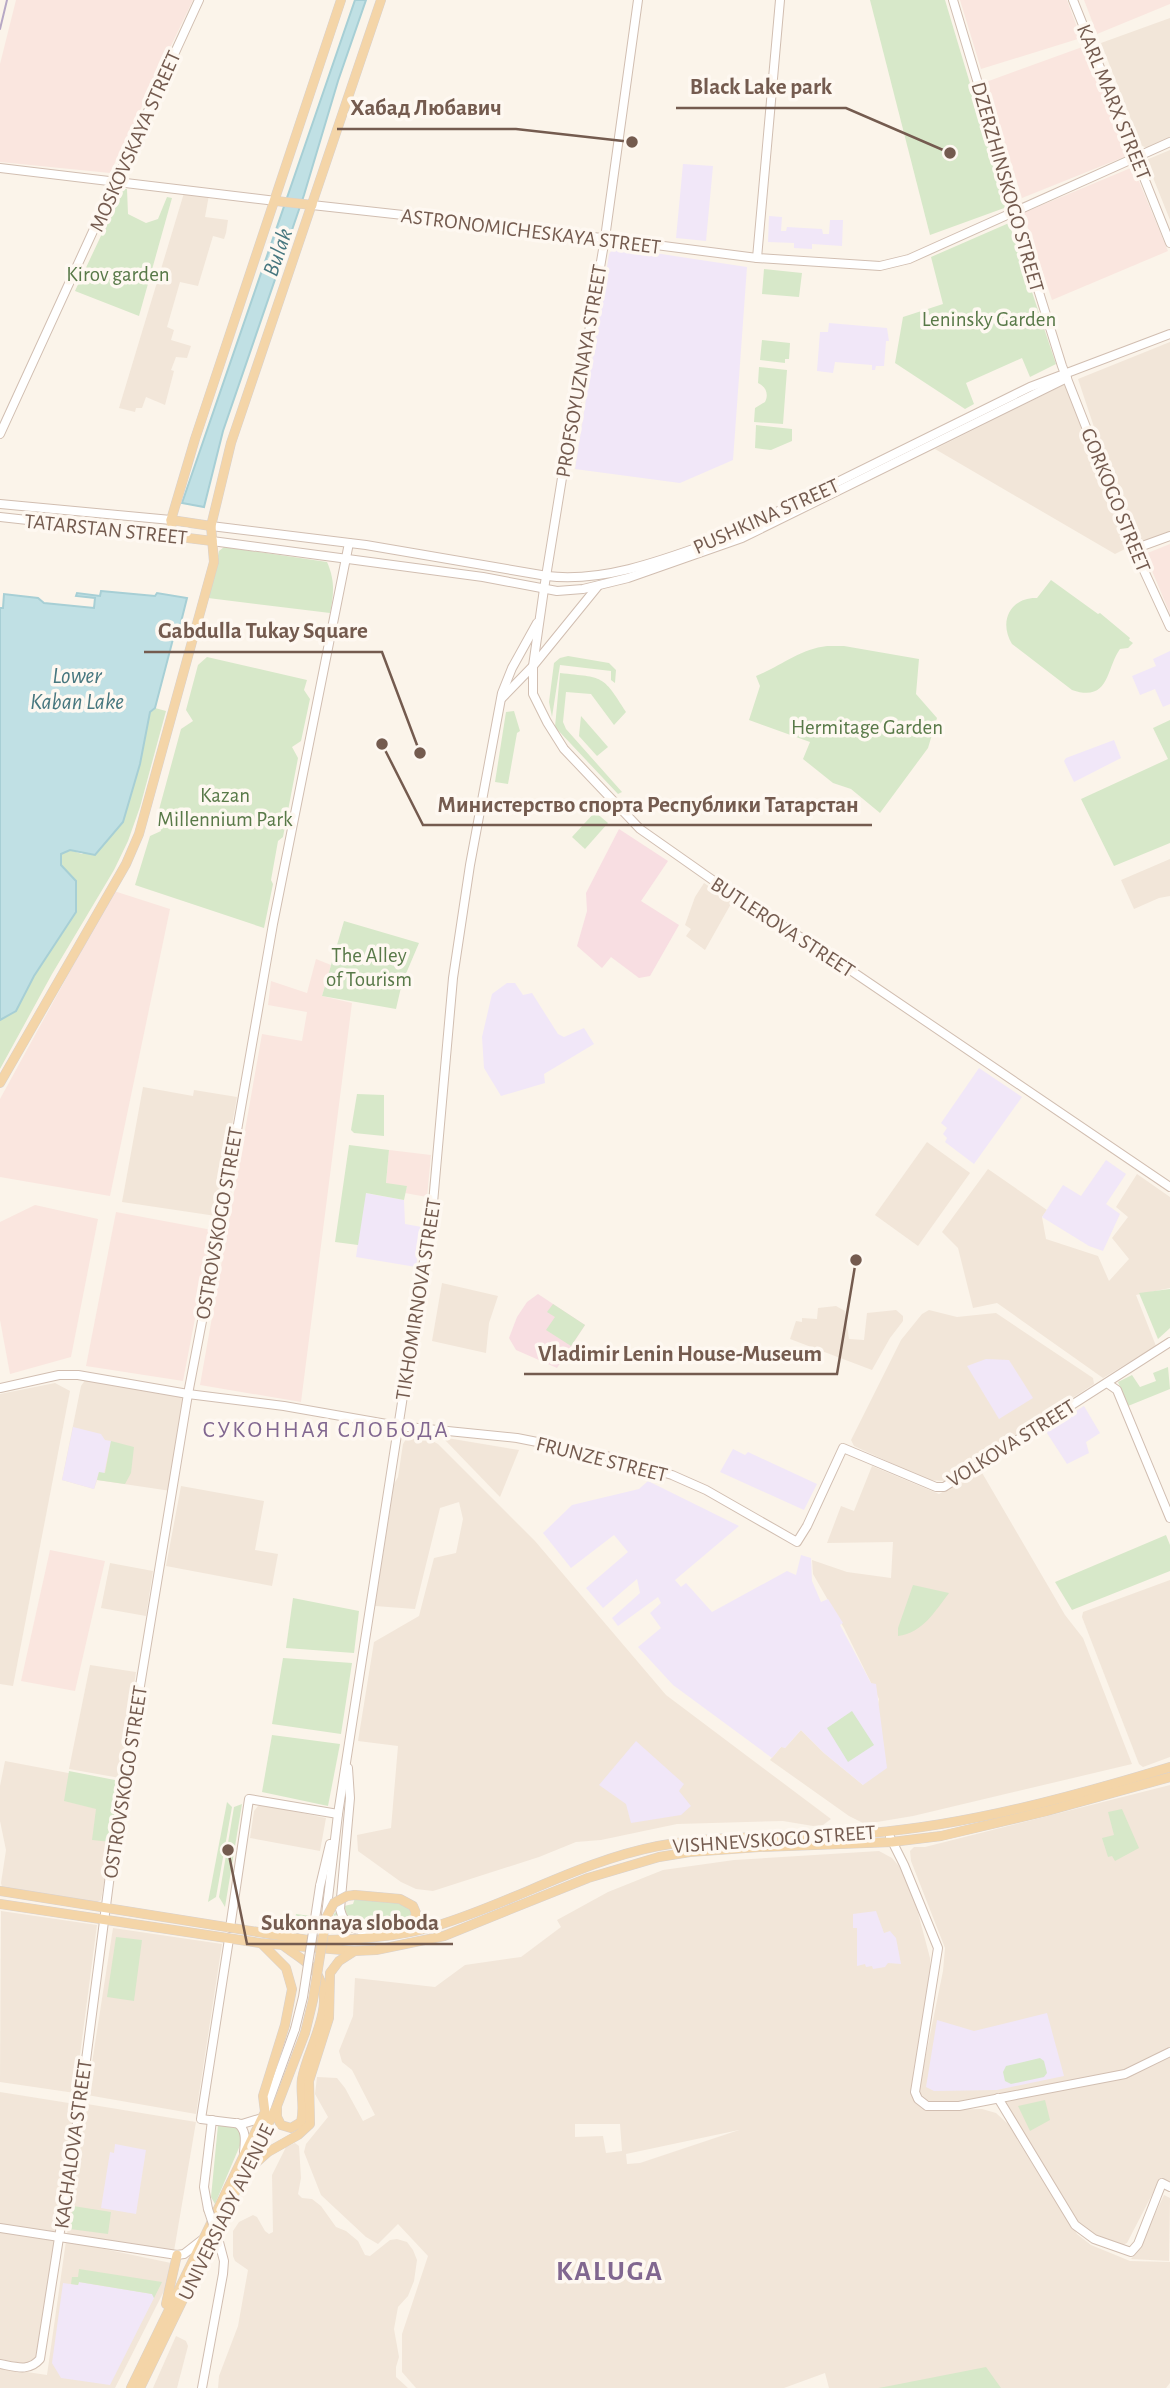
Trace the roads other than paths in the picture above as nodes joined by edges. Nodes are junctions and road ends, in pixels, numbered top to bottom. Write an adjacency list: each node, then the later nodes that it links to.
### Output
1 (198, 0): 11 (main road, MOSKOVSKAYA STREET)
2 (341, 0): 12 (main road)
3 (380, 0): 13 (main road)
4 (638, 0): 16 (main road, PROFSOYUZNAYA STREET)
5 (780, 0): 18 (main road)
6 (953, 0): 14 (main road, DZERZHINSKOGO STREET)
7 (1075, 0): 9 (main road, KARL MARX STREET)
8 (1170, 142): 9 (main road, ASTRONOMICHESKAYA STREET)
9 (1138, 157): 14 (main road, ASTRONOMICHESKAYA STREET); 15 (main road, KARL MARX STREET); 17 (main road, KARL MARX STREET)
10 (0, 168): 11 (main road)
11 (116, 182): 12 (main road); 21 (main road, MOSKOVSKAYA STREET)
12 (278, 201): 13 (main road); 24 (main road)
13 (309, 205): 16 (main road, ASTRONOMICHESKAYA STREET); 25 (main road)
14 (1015, 213): 18 (main road, ASTRONOMICHESKAYA STREET); 20 (main road, DZERZHINSKOGO STREET)
15 (1170, 230)
16 (605, 238): 18 (main road, ASTRONOMICHESKAYA STREET); 32 (main road, PROFSOYUZNAYA STREET)
17 (1170, 243)
18 (757, 258)
19 (1170, 334): 20 (main road, PUSHKINA STREET)
20 (1066, 375): 30 (main road, GORKOGO STREET); 32 (main road, PUSHKINA STREET); 33 (main road, PUSHKINA STREET)
21 (0, 434)
22 (0, 504): 24 (main road, TATARSTAN STREET)
23 (0, 517): 26 (main road, TATARSTAN STREET)
24 (171, 520): 25 (main road, TATARSTAN STREET); 26 (main road)
25 (211, 526): 28 (main road); 29 (main road, PUSHKINA STREET)
26 (172, 536): 28 (main road, TATARSTAN STREET)
27 (1170, 536): 30 (main road)
28 (212, 541): 31 (main road, PUSHKINA STREET); 40 (main road); 41 (main road)
29 (349, 543): 31 (main road, OSTROVSKOGO STREET); 32 (main road, PUSHKINA STREET)
30 (1134, 549): 36 (main road, GORKOGO STREET)
31 (346, 559): 34 (main road, PUSHKINA STREET); 47 (main road, OSTROVSKOGO STREET)
32 (547, 576): 34 (main road, BUTLEROVA STREET)
33 (598, 586): 34 (main road, PUSHKINA STREET); 37 (main road)
34 (544, 589): 35 (main road, BUTLEROVA STREET)
35 (541, 614): 37 (main road, BUTLEROVA STREET); 39 (main road, TIKHOMIRNOVA STREET)
36 (1170, 627)
37 (533, 666): 38 (main road, BUTLEROVA STREET); 39 (main road)
38 (533, 694): 39 (main road); 42 (main road, BUTLEROVA STREET)
39 (503, 698): 48 (main road, TIKHOMIRNOVA STREET)
40 (0, 1074)
41 (0, 1083)
42 (1170, 1188)
43 (1168, 1344): 44 (main road); 45 (main road, VOLKOVA STREET)
44 (1170, 1356)
45 (1108, 1383): 49 (main road); 50 (main road, VOLKOVA STREET)
46 (0, 1388): 47 (main road, FRUNZE STREET)
47 (188, 1394): 48 (main road, FRUNZE STREET); 59 (main road, OSTROVSKOGO STREET)
48 (398, 1426): 50 (main road, FRUNZE STREET); 51 (main road, TIKHOMIRNOVA STREET)
49 (1170, 1518)
50 (797, 1542)
51 (347, 1754): 54 (main road, TIKHOMIRNOVA STREET); 63 (main road)
52 (1170, 1767): 55 (main road, VISHNEVSKOGO STREET)
53 (1170, 1777): 56 (main road, VISHNEVSKOGO STREET)
54 (338, 1814): 60 (main road, bridge); 62 (main road); 71 (main road, bridge)
55 (887, 1832): 56 (main road); 63 (main road, VISHNEVSKOGO STREET)
56 (892, 1842): 67 (main road, VISHNEVSKOGO STREET); 69 (main road)
57 (0, 1891): 59 (main road, VISHNEVSKOGO STREET)
58 (0, 1904): 61 (main road, VISHNEVSKOGO STREET)
59 (106, 1907): 61 (main road, OSTROVSKOGO STREET); 62 (main road, VISHNEVSKOGO STREET)
60 (326, 1918): 63 (main road, bridge); 70 (main road, UNIVERSIADY AVENUE, bridge)
61 (105, 1920): 64 (main road, VISHNEVSKOGO STREET); 78 (main road, KACHALOVA STREET)
62 (230, 1928): 63 (main road, VISHNEVSKOGO STREET)
63 (384, 1937)
64 (229, 1939): 65 (main road, VISHNEVSKOGO STREET); 72 (main road)
65 (260, 1943): 66 (main road, VISHNEVSKOGO STREET); 71 (main road)
66 (283, 1945): 67 (main road, VISHNEVSKOGO STREET); 70 (main road)
67 (354, 1951): 75 (main road)
68 (1170, 2052): 69 (main road)
69 (998, 2098): 76 (main road)
70 (277, 2106): 75 (main road, UNIVERSIADY AVENUE)
71 (264, 2115): 73 (main road); 74 (main road, UNIVERSIADY AVENUE)
72 (212, 2120): 73 (main road); 85 (main road, bridge)
73 (237, 2123): 74 (main road)
74 (242, 2158): 79 (main road, UNIVERSIADY AVENUE)
75 (246, 2171): 84 (main road, UNIVERSIADY AVENUE)
76 (1166, 2185)
77 (0, 2228): 78 (main road)
78 (60, 2237): 80 (main road); 82 (main road, KACHALOVA STREET)
79 (202, 2240): 80 (main road); 81 (main road, UNIVERSIADY AVENUE)
80 (177, 2255): 81 (main road)
81 (164, 2318): 83 (main road, UNIVERSIADY AVENUE)
82 (0, 2364)
83 (131, 2388)
84 (140, 2388)
85 (202, 2388)

